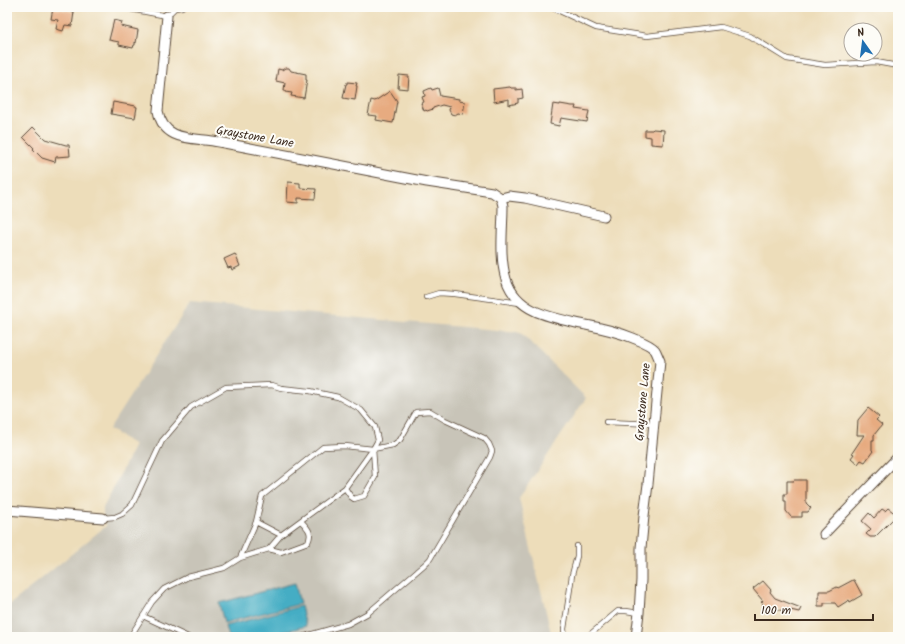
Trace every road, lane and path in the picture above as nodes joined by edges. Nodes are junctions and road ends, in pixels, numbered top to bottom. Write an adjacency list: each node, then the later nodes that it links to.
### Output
1 (120, 7): 5 (lane)
2 (182, 7): 4 (lane)
3 (551, 7): 6 (lane)
4 (175, 8): 5 (lane); 5 (lane)
5 (168, 11): 7 (street, Graystone Lane)
6 (898, 66)
7 (501, 198): 8 (street, Graystone Lane); 10 (street, Graystone Lane)
8 (604, 216)
9 (426, 297): 10 (lane)
10 (521, 303): 12 (street, Graystone Lane)
11 (606, 422): 12 (lane)
12 (654, 424): 25 (street, Graystone Lane)
13 (373, 449): 15 (lane); 15 (lane); 17 (lane); 19 (lane); 29 (lane)
14 (898, 457): 20 (street)
15 (345, 488): 18 (lane)
16 (7, 510): 17 (street)
17 (103, 518)
18 (301, 521): 21 (lane); 23 (lane)
19 (256, 522): 21 (lane); 24 (lane)
20 (824, 534)
21 (281, 535): 23 (lane)
22 (576, 546): 30 (lane)
23 (269, 549): 24 (lane)
24 (240, 558): 26 (lane)
25 (639, 613): 31 (lane); 32 (street, Graystone Lane)
26 (143, 616): 27 (lane); 28 (lane)
27 (130, 637)
28 (188, 637)
29 (302, 637)
30 (565, 637)
31 (587, 637)
32 (636, 637)

